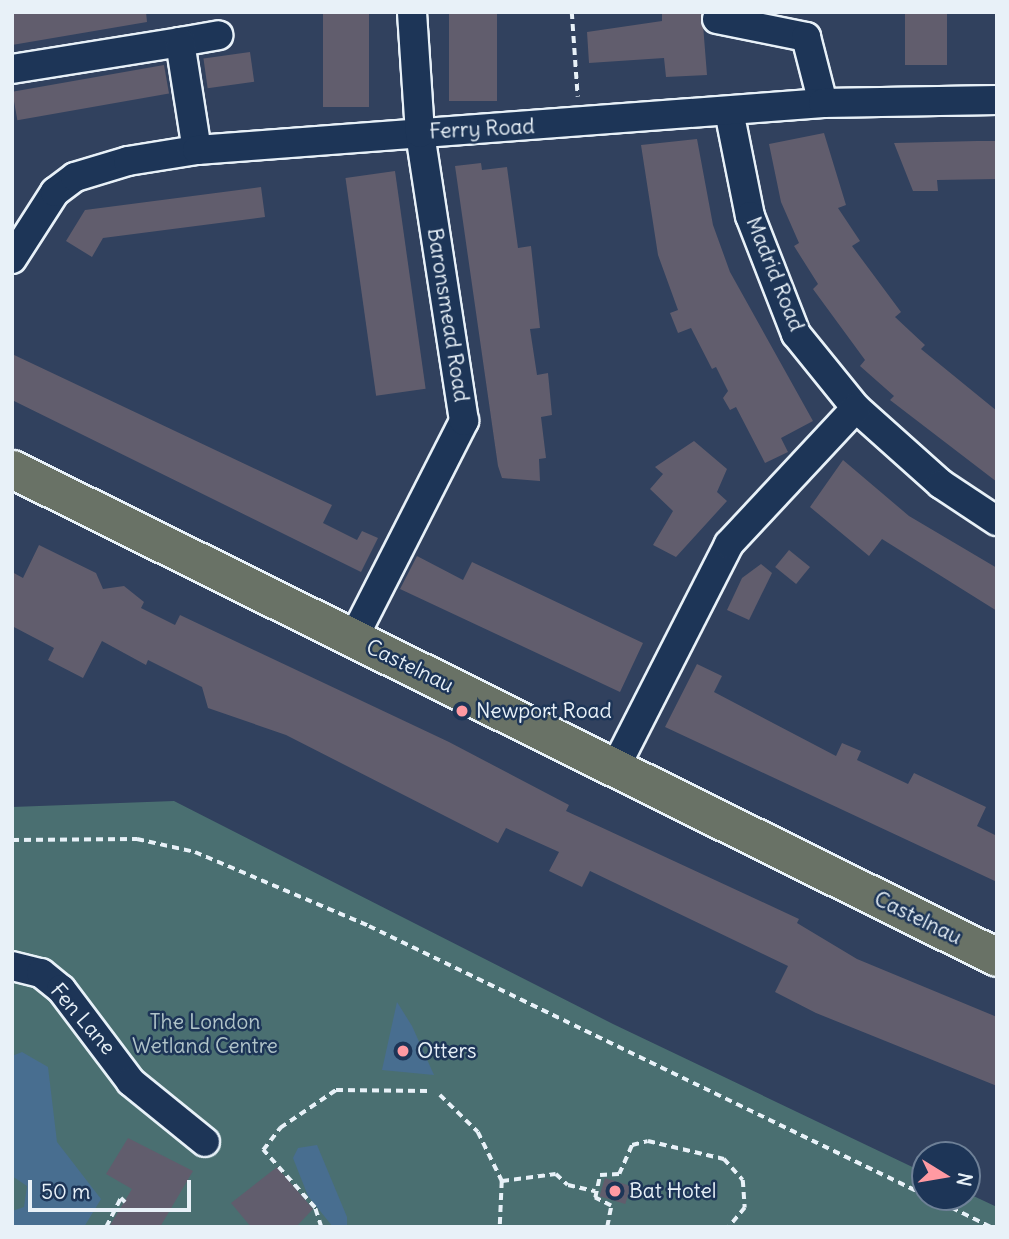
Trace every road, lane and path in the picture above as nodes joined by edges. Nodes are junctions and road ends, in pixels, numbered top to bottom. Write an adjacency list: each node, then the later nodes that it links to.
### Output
1 (412, 12): 11 (street, Baronsmead Road)
2 (572, 12): 10 (path)
3 (717, 19): 8 (street)
4 (218, 35): 5 (street)
5 (180, 42): 6 (street); 12 (street)
6 (12, 69)
7 (997, 100): 8 (street, Ferry Road)
8 (823, 103): 9 (street, Ferry Road)
9 (729, 111): 10 (street, Ferry Road); 14 (street, Madrid Road)
10 (579, 124): 11 (street, Ferry Road)
11 (420, 132): 12 (street, Ferry Road); 17 (street, Baronsmead Road)
12 (197, 150): 13 (street, Ferry Road)
13 (12, 259)
14 (856, 408): 16 (street, Madrid Road); 18 (street)
15 (12, 469): 17 (main road, Castelnau)
16 (997, 521)
17 (353, 639): 18 (main road, Castelnau)
18 (616, 766): 20 (main road, Castelnau)
19 (12, 840): 26 (path)
20 (997, 957)
21 (12, 966): 24 (street, Fen Lane)
22 (429, 1091): 31 (path)
23 (440, 1095): 25 (path)
24 (205, 1142)
25 (502, 1181): 27 (path); 32 (path)
26 (911, 1188)
27 (595, 1191): 33 (path); 34 (path)
28 (124, 1202): 30 (path)
29 (958, 1211): 35 (path)
30 (106, 1227)
31 (321, 1227)
32 (500, 1227)
33 (607, 1227)
34 (729, 1227)
35 (991, 1227)

